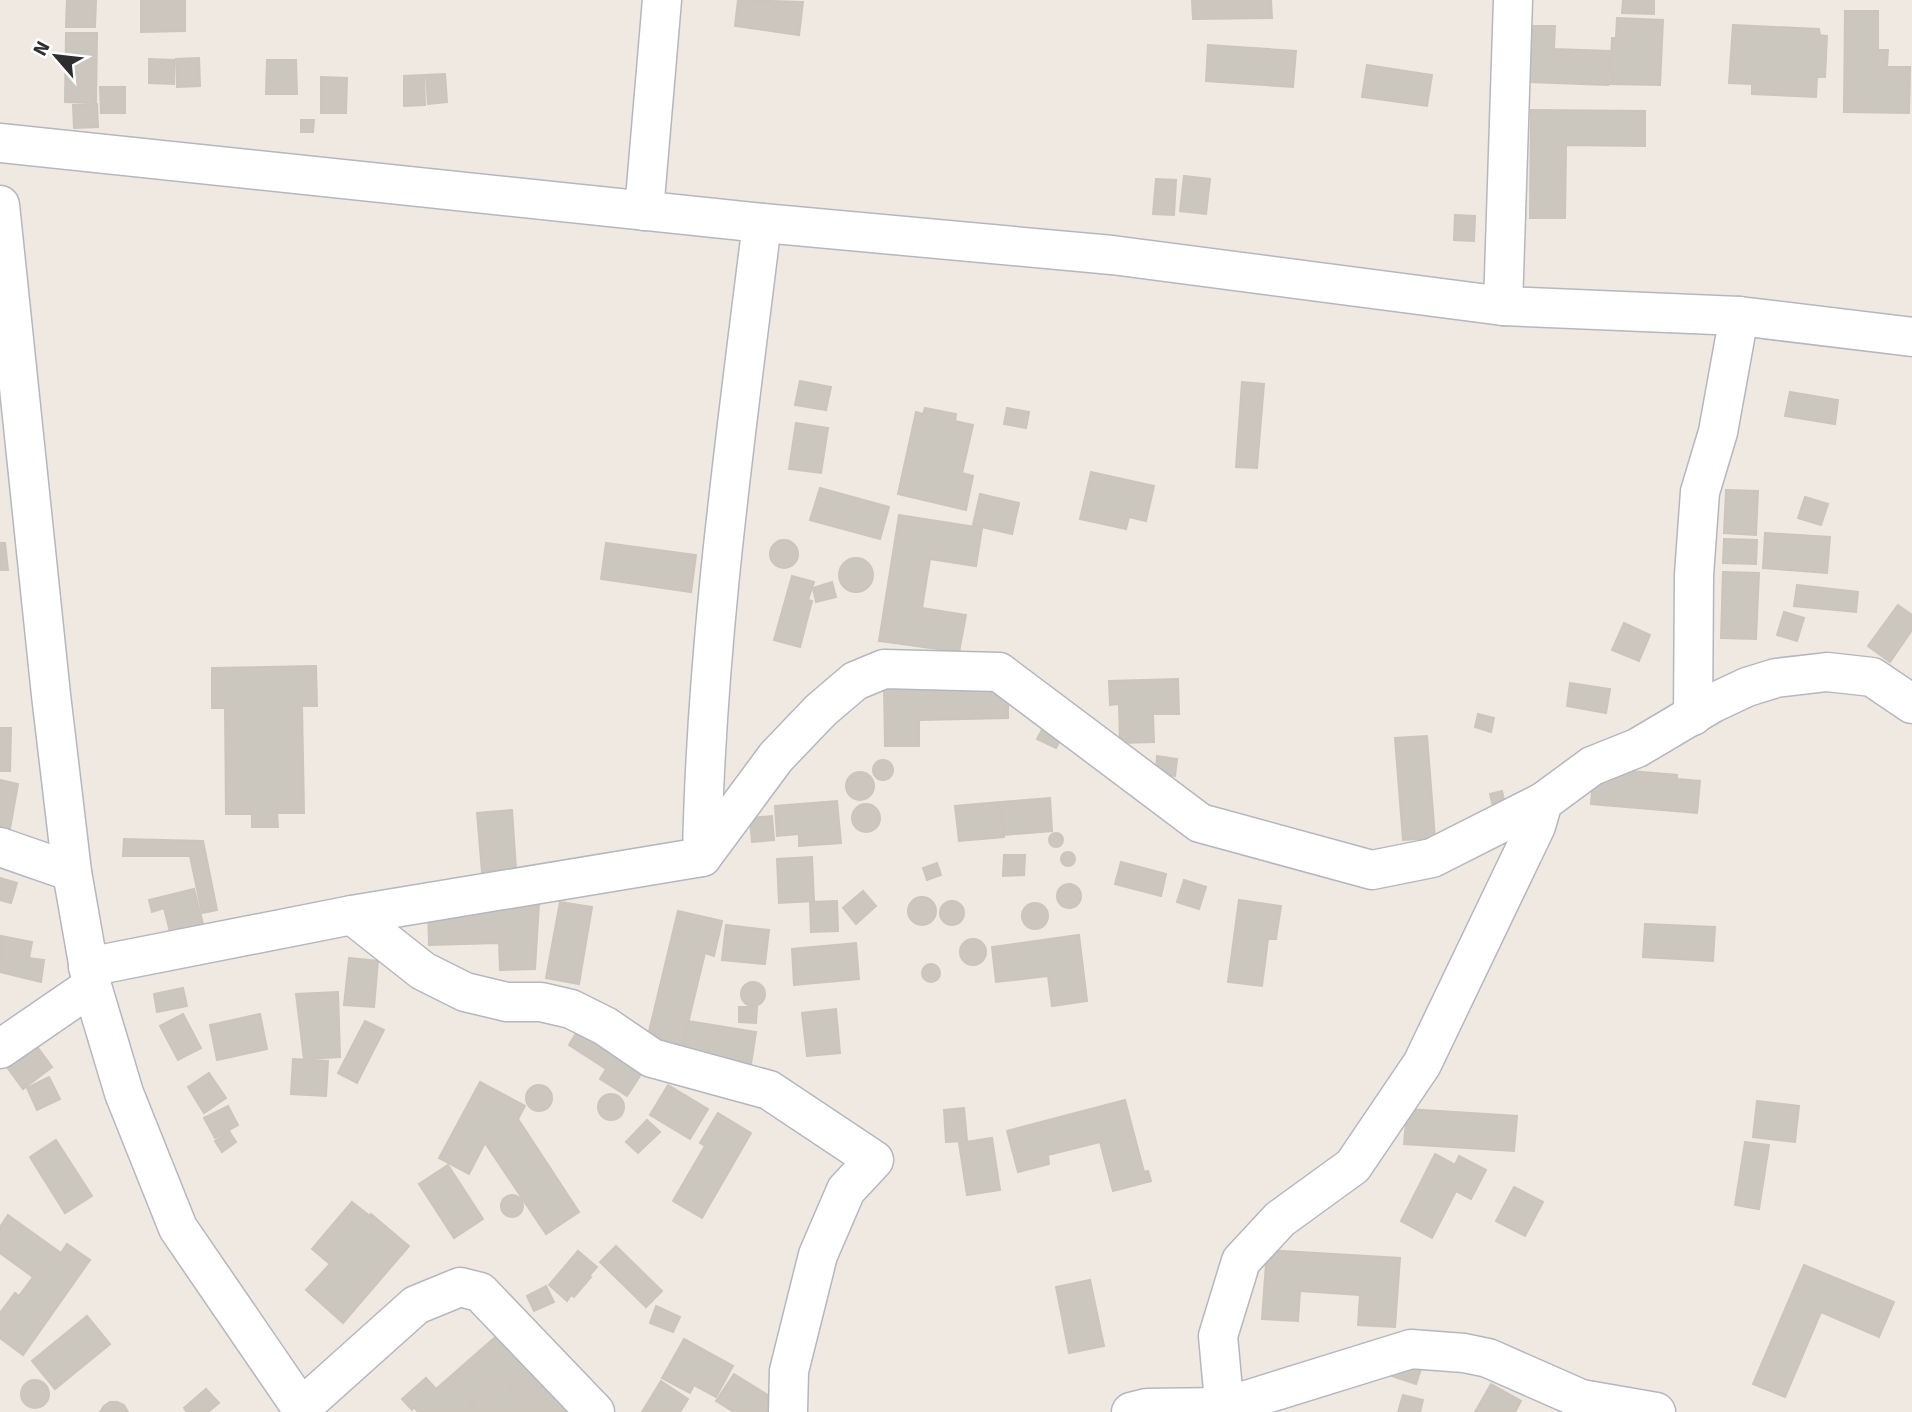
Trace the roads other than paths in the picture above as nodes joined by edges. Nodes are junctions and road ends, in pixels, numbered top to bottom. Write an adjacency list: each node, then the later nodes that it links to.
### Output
1 (662, 0): 5 (street)
2 (1513, 0): 7 (street)
3 (0, 143): 5 (street)
4 (0, 205): 15 (street)
5 (644, 211): 6 (street)
6 (762, 223): 7 (street); 14 (street)
7 (1503, 306): 8 (street)
8 (1739, 316): 9 (street); 11 (street)
9 (1912, 337)
10 (1912, 704): 11 (street)
11 (1693, 716): 12 (street)
12 (1543, 802): 14 (street); 20 (street)
13 (0, 847): 15 (street)
14 (702, 857): 16 (street)
15 (72, 872): 17 (street)
16 (352, 915): 17 (street); 22 (street)
17 (90, 976): 18 (street); 19 (street)
18 (0, 1049)
19 (302, 1410): 21 (street)
20 (1225, 1410): 23 (street); 24 (street)
21 (595, 1412)
22 (788, 1412)
23 (1131, 1412)
24 (1656, 1412)

